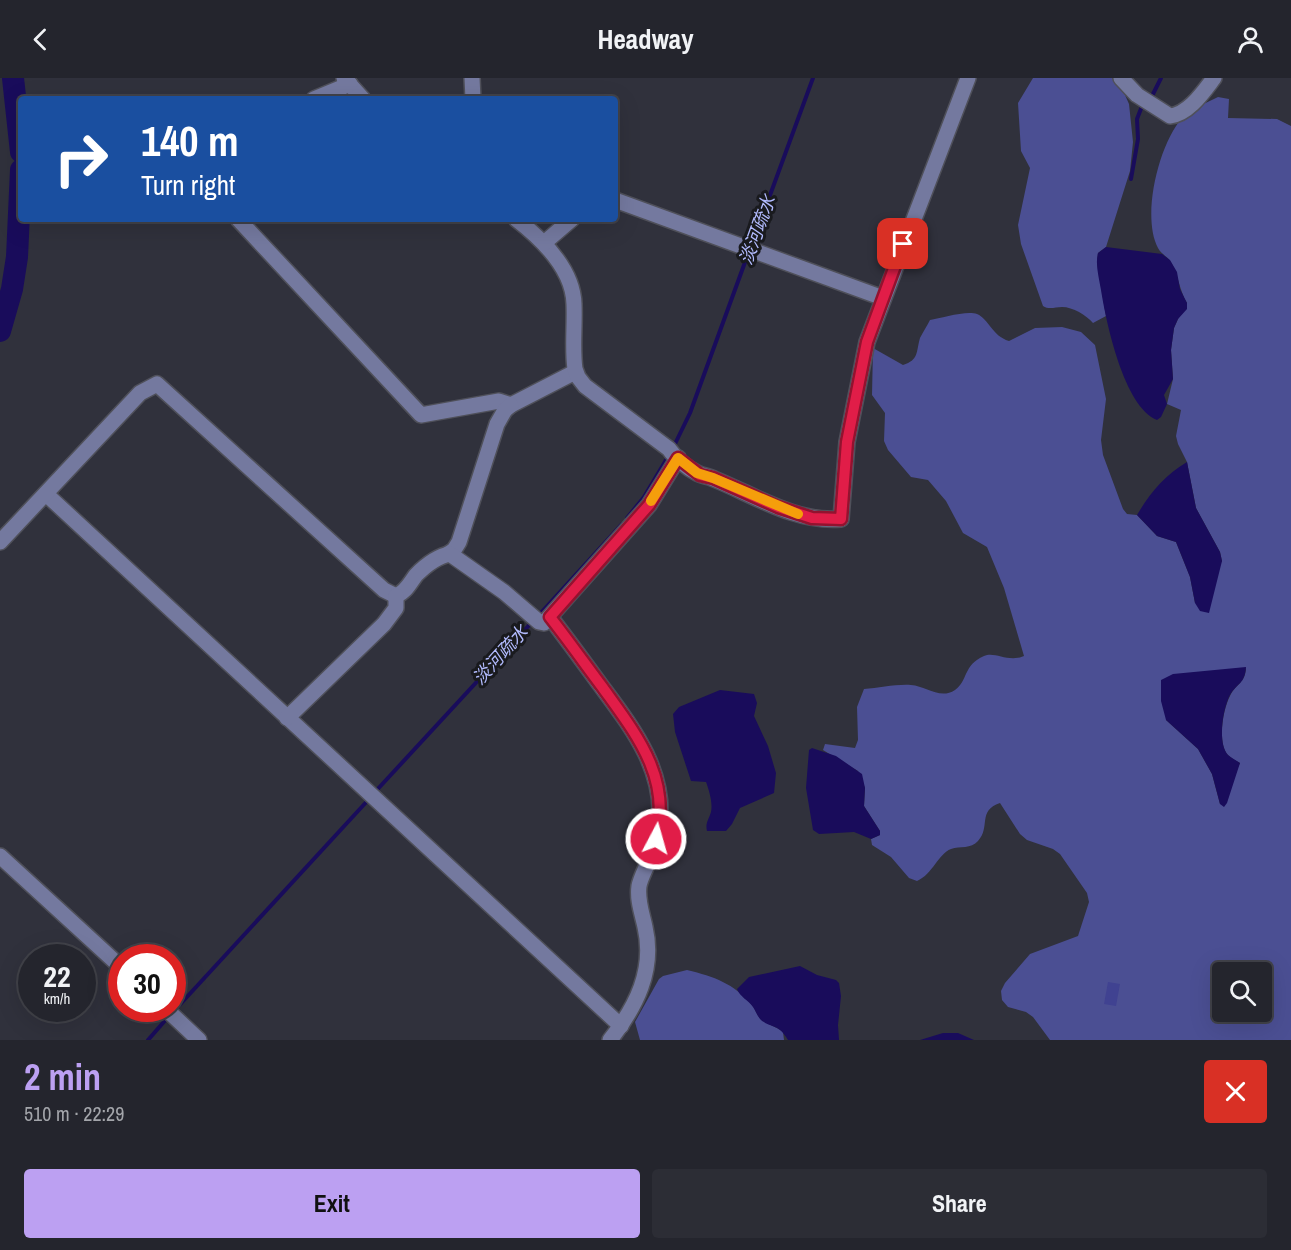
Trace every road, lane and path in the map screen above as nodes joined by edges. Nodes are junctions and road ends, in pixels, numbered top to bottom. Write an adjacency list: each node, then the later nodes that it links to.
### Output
1 (472, 78): 8 (street)
2 (968, 78): 14 (street)
3 (1121, 78): 4 (street)
4 (1215, 78)
5 (347, 81): 6 (street); 7 (street)
6 (320, 96)
7 (360, 96)
8 (473, 96)
9 (618, 201): 14 (street)
10 (240, 222): 16 (street)
11 (520, 222): 13 (street)
12 (568, 222): 13 (street)
13 (544, 243): 15 (street)
14 (883, 298): 17 (street)
15 (575, 372): 16 (street); 17 (street)
16 (511, 405): 20 (street)
17 (673, 454): 22 (street)
18 (46, 494): 19 (street); 21 (street); 23 (street)
19 (0, 542)
20 (448, 554): 21 (street); 22 (street)
21 (396, 596): 23 (street)
22 (540, 618): 27 (street)
23 (287, 718): 27 (street)
24 (0, 855): 25 (street)
25 (108, 955)
26 (180, 1022): 28 (street)
27 (621, 1026): 29 (street)
28 (199, 1040)
29 (610, 1040)

